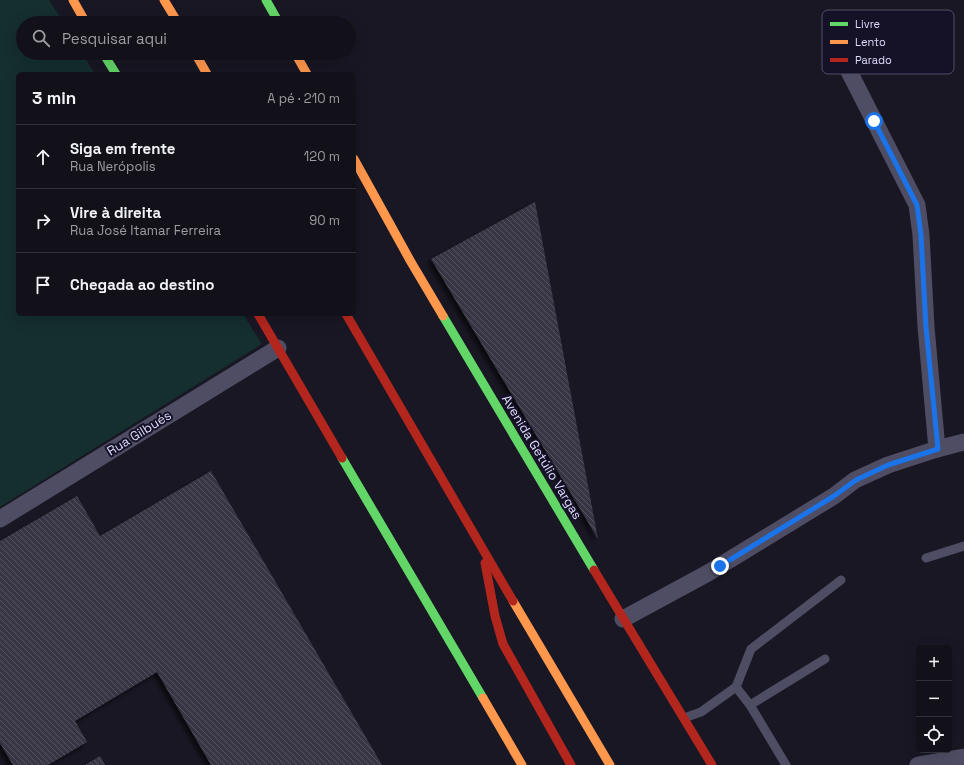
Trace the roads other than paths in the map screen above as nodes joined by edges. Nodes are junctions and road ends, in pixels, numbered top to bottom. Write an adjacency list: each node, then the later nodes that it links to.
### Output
1 (73, 0): 4 (main road)
2 (164, 0): 5 (main road)
3 (266, 0): 6 (main road)
4 (82, 16)
5 (174, 16)
6 (275, 16)
7 (107, 60): 10 (main road)
8 (199, 60): 11 (main road)
9 (299, 60): 12 (main road)
10 (115, 72)
11 (206, 72)
12 (306, 72)
13 (850, 74): 19 (street)
14 (356, 164): 25 (main road, Avenida Getúlio Vargas)
15 (259, 316): 17 (main road)
16 (347, 316): 22 (main road)
17 (278, 348): 20 (street, Rua Gilbués); 31 (main road)
18 (964, 442): 19 (street)
19 (938, 449): 25 (street)
20 (0, 518)
21 (964, 546): 23 (lane)
22 (482, 548): 32 (main road); 33 (main road)
23 (926, 558)
24 (841, 580): 27 (lane)
25 (623, 619): 29 (main road, Avenida Getúlio Vargas)
26 (824, 660): 28 (lane)
27 (736, 687): 28 (lane); 29 (lane)
28 (750, 706): 35 (lane)
29 (684, 718): 34 (main road, Avenida Getúlio Vargas)
30 (964, 758): 36 (street)
31 (522, 765)
32 (571, 765)
33 (610, 765)
34 (712, 765)
35 (786, 765)
36 (918, 765)

